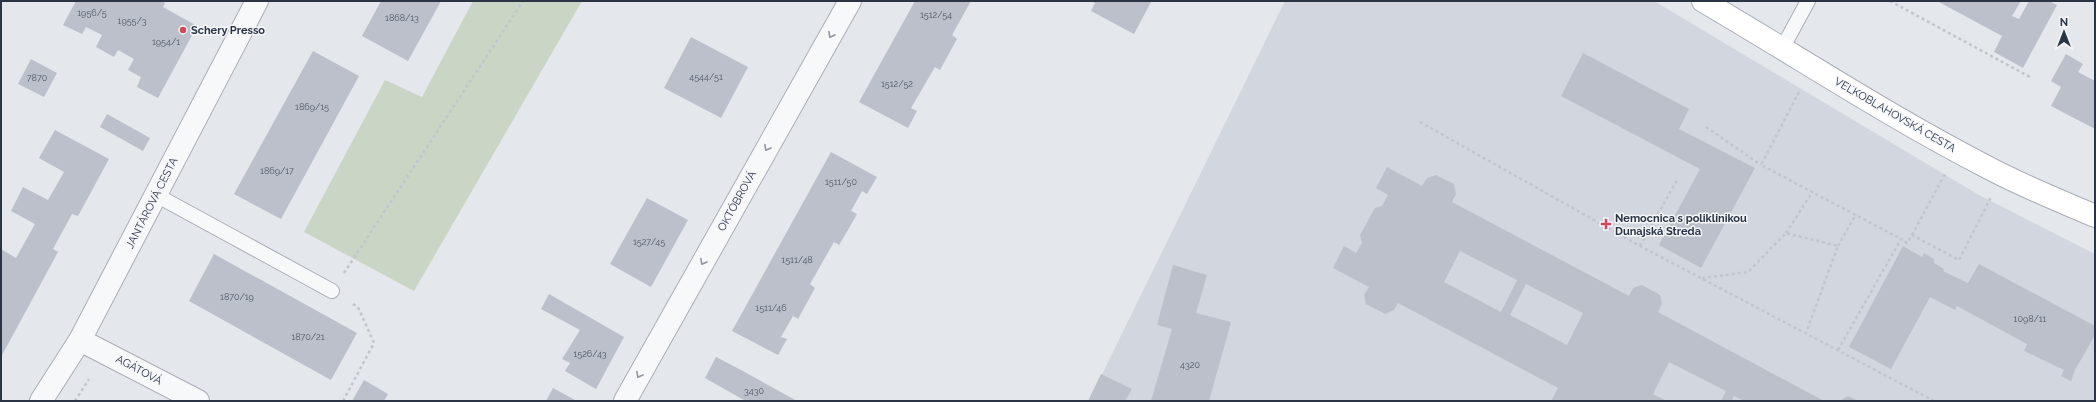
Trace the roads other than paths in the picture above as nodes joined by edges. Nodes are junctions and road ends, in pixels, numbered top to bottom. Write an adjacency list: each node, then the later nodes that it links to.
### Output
1 (257, 1): 6 (street, JANTÁROVÁ CESTA)
2 (850, 1): 12 (street, OKTÓBROVÁ, one-way to 12)
3 (1703, 1): 5 (main road, VEĽKOBLAHOVSKÁ CESTA)
4 (1808, 1): 5 (lane)
5 (1783, 47): 7 (main road, VEĽKOBLAHOVSKÁ CESTA)
6 (156, 195): 8 (lane); 9 (street, JANTÁROVÁ CESTA)
7 (2095, 216)
8 (332, 290)
9 (80, 340): 10 (street, JANTÁROVÁ CESTA); 11 (street, AGÁTOVÁ)
10 (41, 401)
11 (198, 401)
12 (625, 401)

